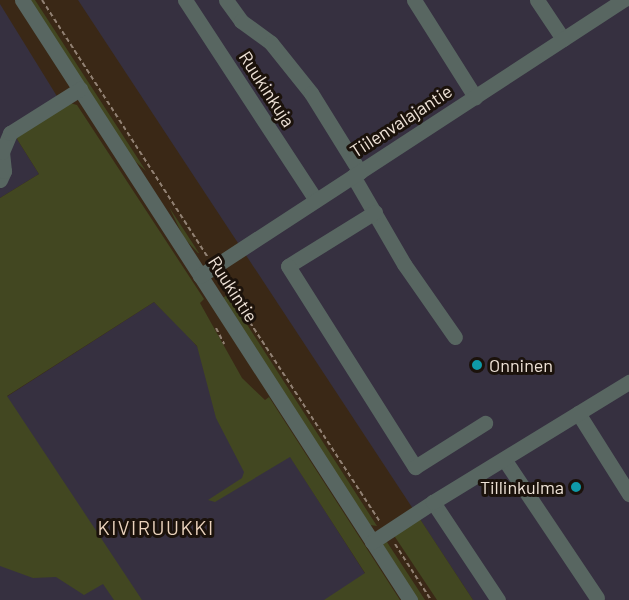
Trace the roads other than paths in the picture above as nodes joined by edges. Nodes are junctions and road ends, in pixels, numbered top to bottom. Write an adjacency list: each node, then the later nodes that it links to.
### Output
1 (22, 0): 8 (street, Ruukintie)
2 (185, 0): 12 (street, Ruukinkuja)
3 (226, 0): 10 (street)
4 (414, 0): 9 (street)
5 (537, 0): 7 (street)
6 (623, 0): 7 (street, Tiilenvalajantie)
7 (563, 39): 9 (street, Tiilenvalajantie)
8 (80, 89): 11 (street); 14 (street, Ruukintie)
9 (475, 97): 10 (street, Tiilenvalajantie)
10 (356, 174): 12 (street, Tiilenvalajantie); 13 (street)
11 (0, 180)
12 (316, 200): 14 (street, Tiilenvalajantie)
13 (375, 212): 15 (street); 18 (street)
14 (200, 276): 22 (street, Ruukintie)
15 (455, 338)
16 (629, 382): 17 (street)
17 (578, 414): 19 (street); 20 (street)
18 (485, 423)
19 (504, 459): 21 (street); 23 (street)
20 (629, 494)
21 (433, 501): 22 (street); 25 (street)
22 (372, 542): 24 (street, Ruukintie)
23 (597, 598)
24 (410, 600)
25 (498, 600)

